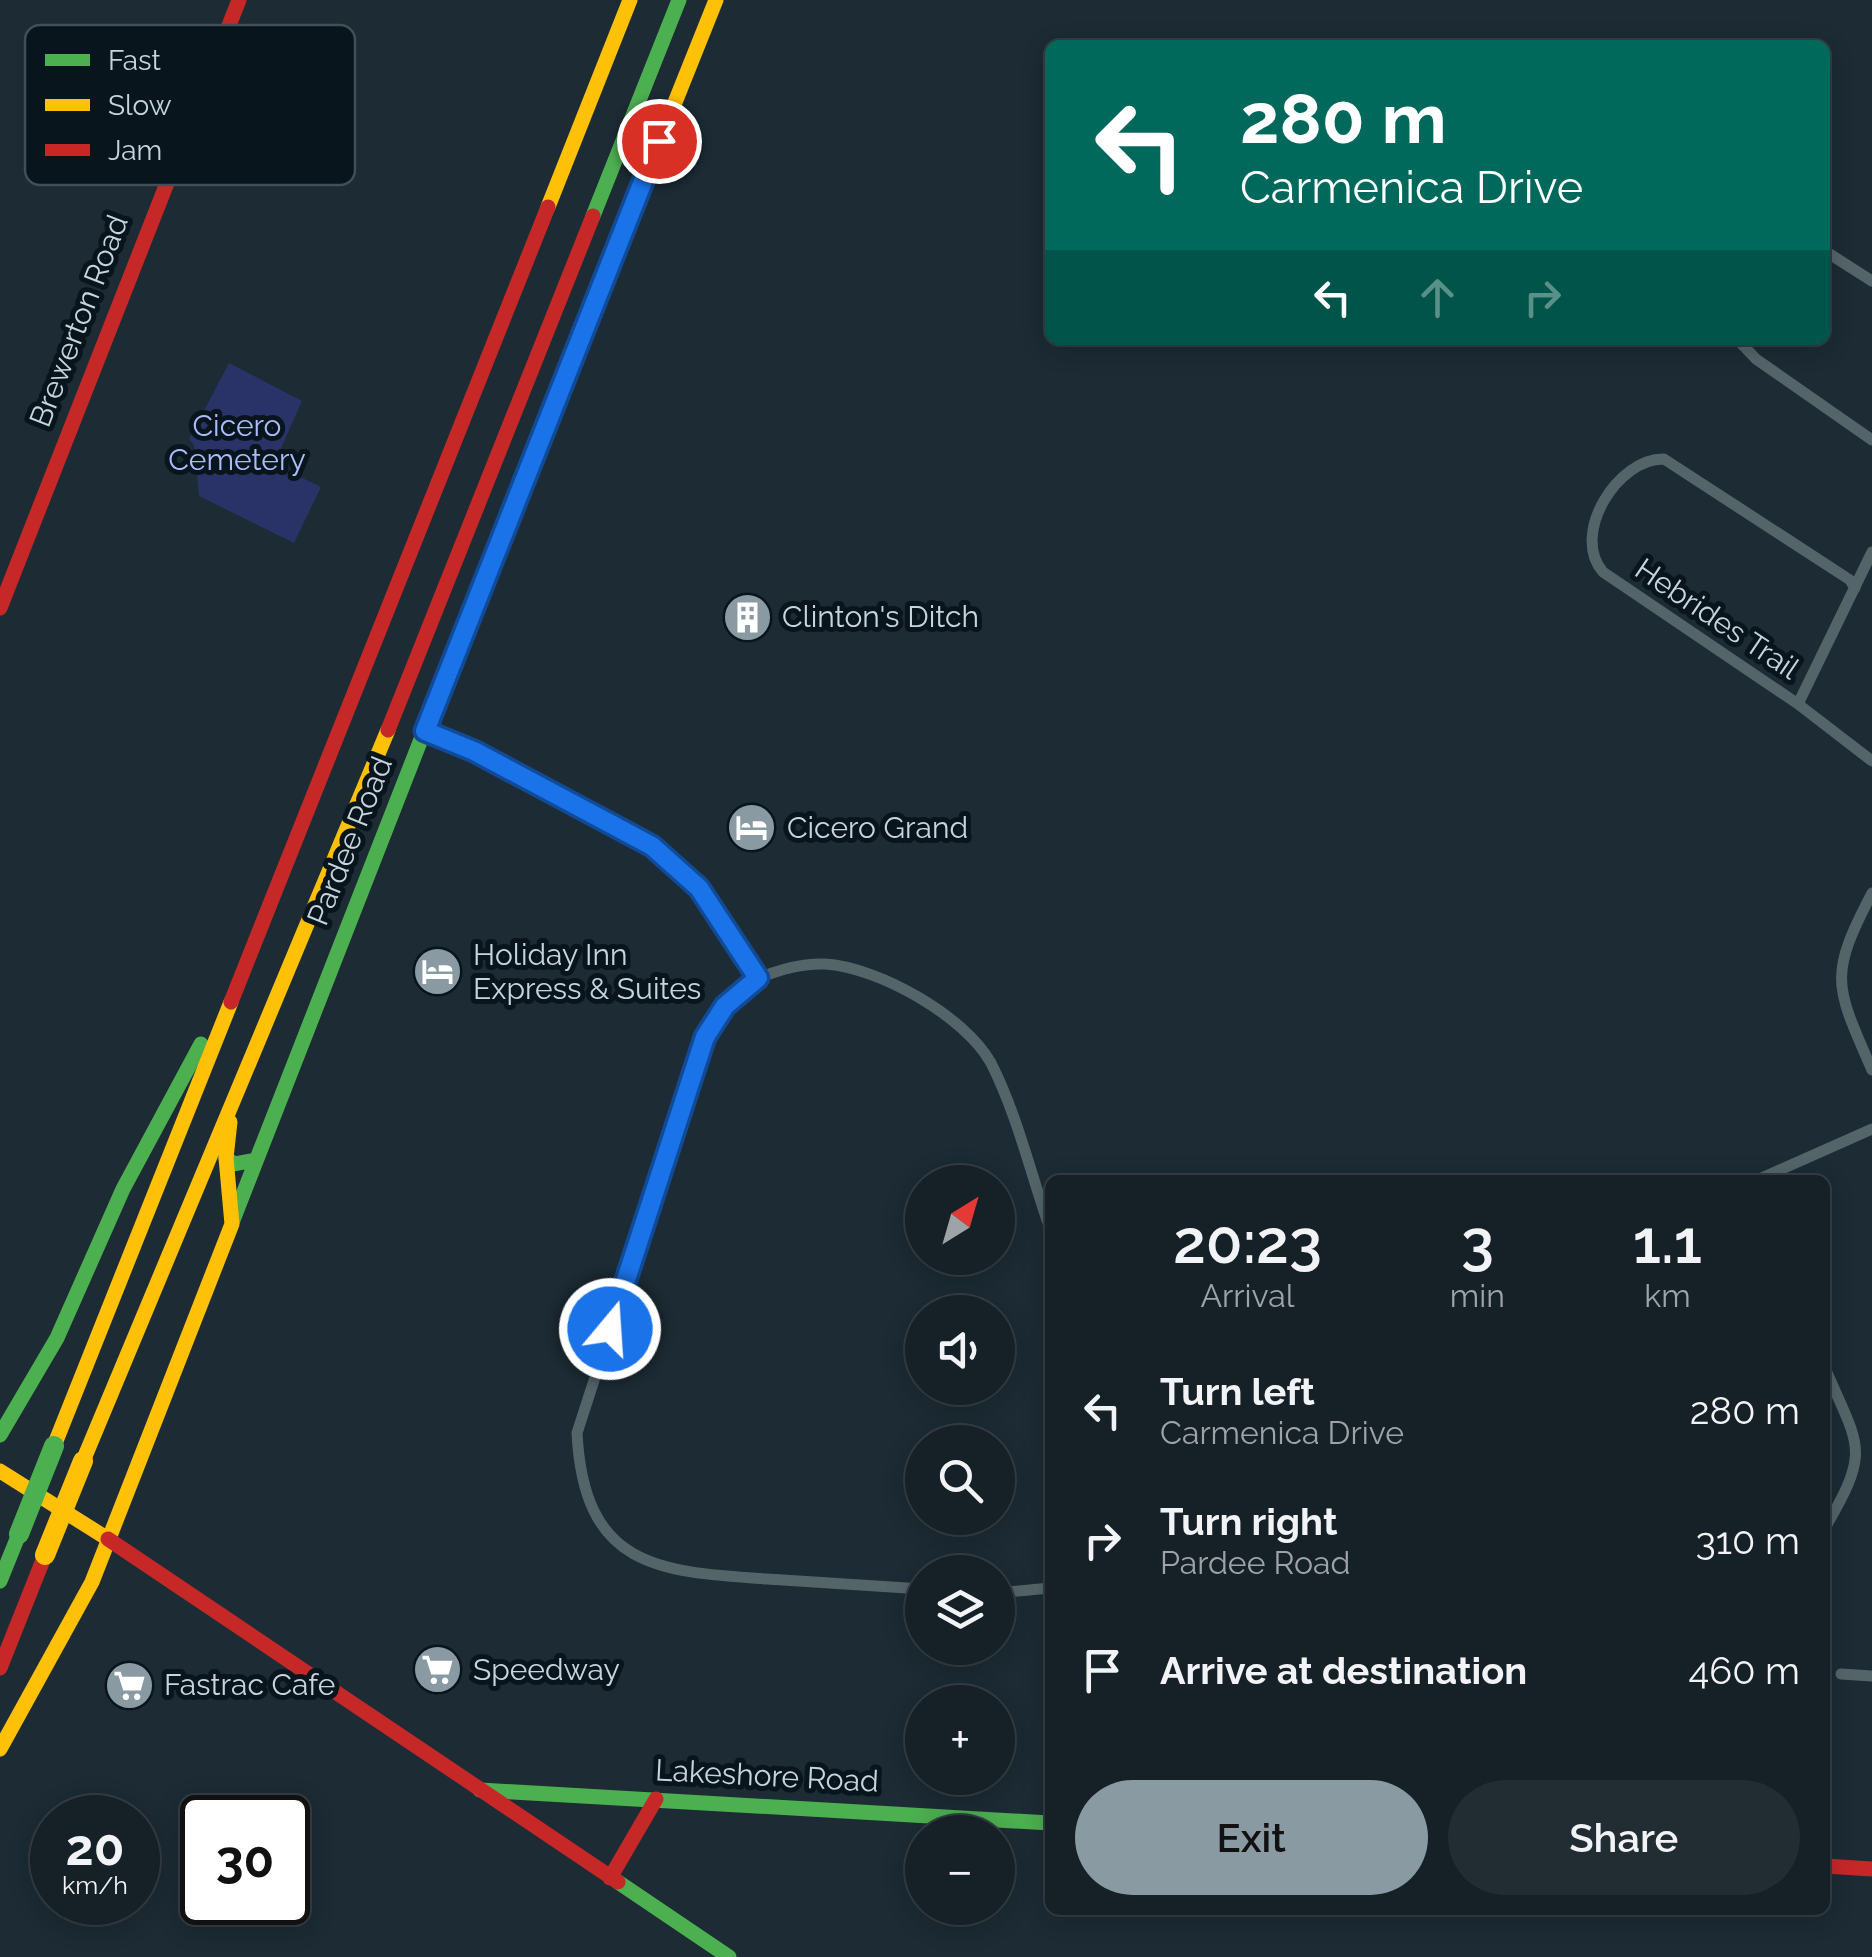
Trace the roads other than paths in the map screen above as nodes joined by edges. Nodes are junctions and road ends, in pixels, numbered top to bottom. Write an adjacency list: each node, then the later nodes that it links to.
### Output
1 (238, 0): 5 (main road, Brewerton Road)
2 (630, 0): 18 (main road)
3 (679, 0): 20 (main road)
4 (716, 0): 15 (main road, Pardee Road)
5 (228, 25)
6 (166, 185): 13 (main road, Brewerton Road)
7 (1830, 253): 8 (street)
8 (1872, 281)
9 (1742, 345): 10 (street)
10 (1872, 440)
11 (1872, 552): 12 (street)
12 (1855, 588): 14 (street); 14 (street, Hebrides Trail)
13 (0, 608)
14 (1798, 704): 16 (street, Hebrides Trail)
15 (425, 731): 19 (street); 23 (main road, Pardee Road)
16 (1872, 761)
17 (1872, 894): 21 (street)
18 (239, 977): 29 (main road); 33 (main road, bridge)
19 (758, 978): 27 (street); 34 (street)
20 (246, 1068): 24 (main road); 37 (main road, bridge)
21 (1872, 1068)
22 (1872, 1129): 25 (street)
23 (255, 1153): 24 (main road); 26 (main road, Pardee Road)
24 (226, 1158): 26 (main road)
25 (1768, 1175)
26 (232, 1215): 32 (main road, Pardee Road)
27 (1045, 1215)
28 (1830, 1381): 31 (street)
29 (0, 1434)
30 (0, 1471): 32 (main road)
31 (1830, 1519)
32 (105, 1536): 40 (main road, Pardee Road); 41 (main road)
33 (0, 1582)
34 (905, 1588)
35 (1045, 1589): 36 (street)
36 (1015, 1592)
37 (0, 1668)
38 (1841, 1674): 39 (street)
39 (1872, 1676)
40 (0, 1749)
41 (480, 1790): 42 (main road, Lakeshore Road); 46 (main road)
42 (656, 1799): 43 (main road, Lakeshore Road); 46 (main road)
43 (1045, 1823)
44 (1830, 1866): 45 (main road)
45 (1872, 1868)
46 (610, 1878): 47 (main road)
47 (729, 1957)

